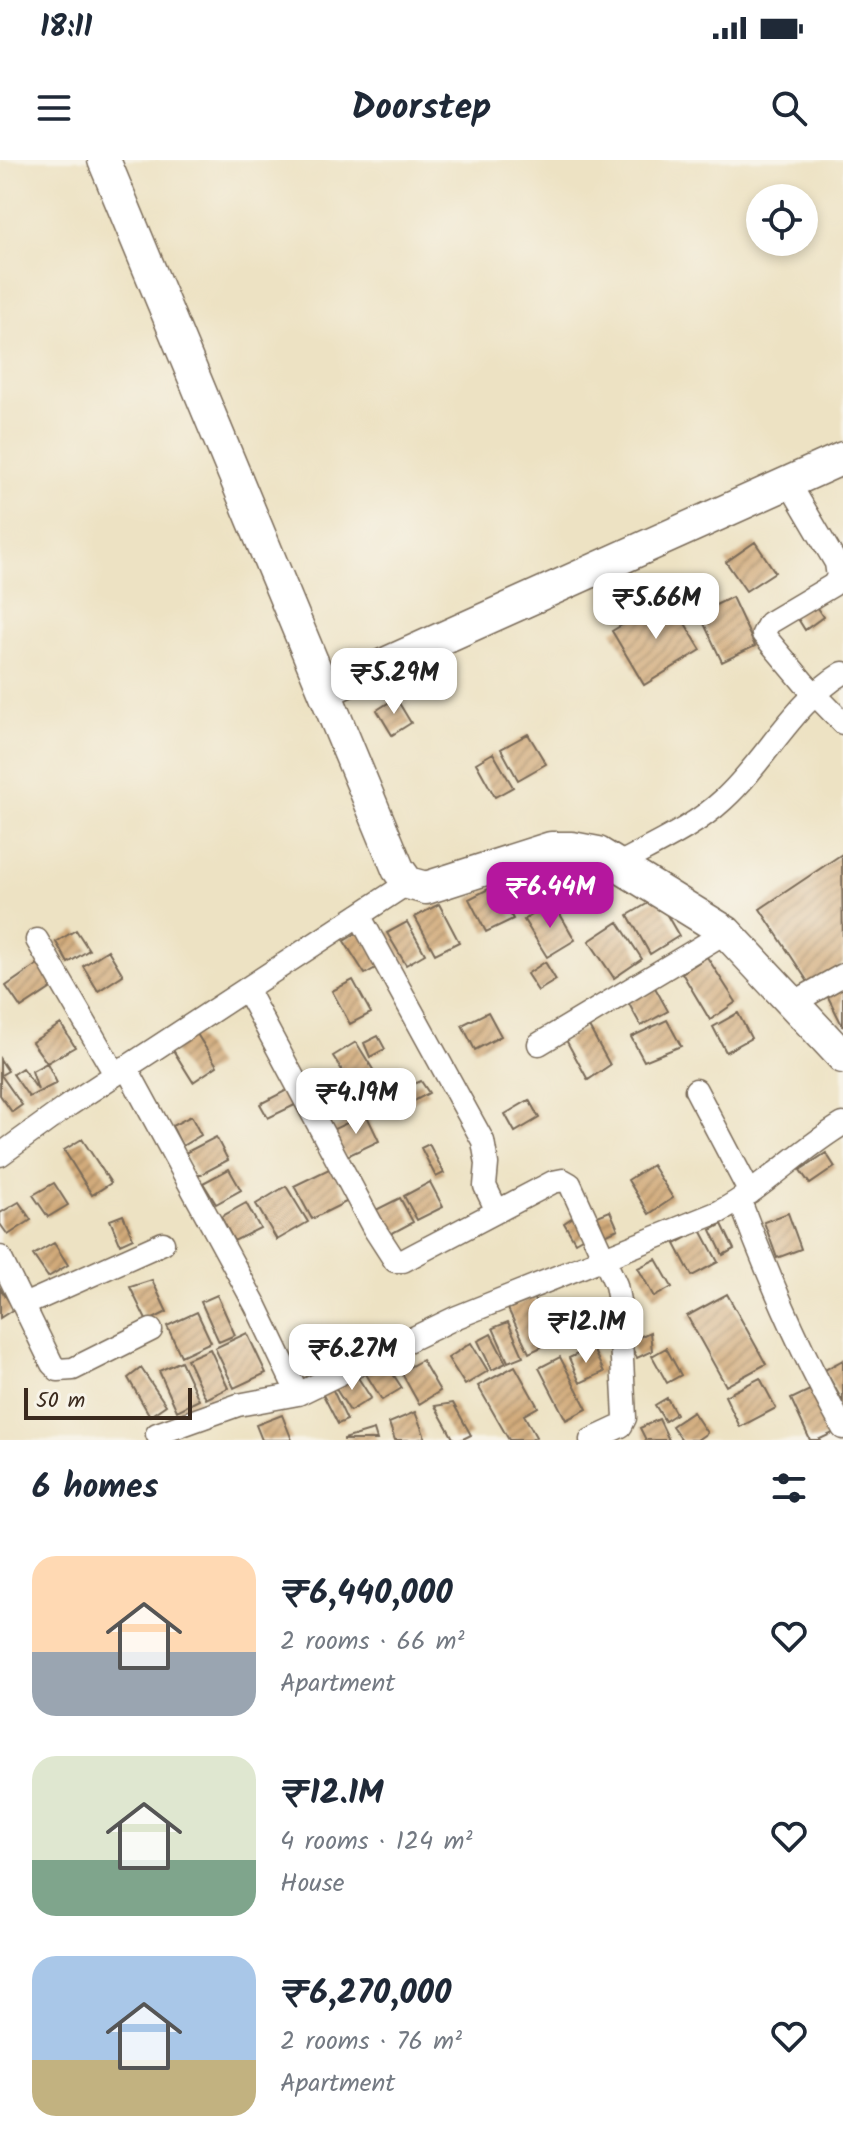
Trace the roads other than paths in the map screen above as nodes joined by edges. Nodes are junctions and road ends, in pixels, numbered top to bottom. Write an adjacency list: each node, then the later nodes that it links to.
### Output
1 (104, 160): 5 (street)
2 (843, 458): 3 (street)
3 (789, 483): 5 (street); 6 (street)
4 (843, 673): 6 (street)
5 (325, 691): 9 (street)
6 (814, 694): 7 (street); 8 (street)
7 (843, 723)
8 (617, 865): 9 (street); 11 (street)
9 (408, 883): 10 (street)
10 (359, 915): 14 (street); 23 (street)
11 (726, 932): 15 (street); 16 (street)
12 (37, 940): 18 (street)
13 (843, 975): 15 (street)
14 (246, 989): 18 (street); 23 (street)
15 (791, 1004): 17 (street)
16 (539, 1044)
17 (843, 1057)
18 (120, 1071): 21 (street); 29 (street)
19 (696, 1090): 22 (street)
20 (843, 1124): 22 (street)
21 (0, 1155)
22 (745, 1197): 26 (street); 30 (street)
23 (497, 1211): 26 (street)
24 (163, 1243): 27 (street)
25 (0, 1257): 27 (street)
26 (604, 1259): 29 (street); 32 (street)
27 (24, 1305): 28 (street)
28 (151, 1330)
29 (298, 1394): 31 (street)
30 (843, 1428)
31 (157, 1434)
32 (591, 1440)

